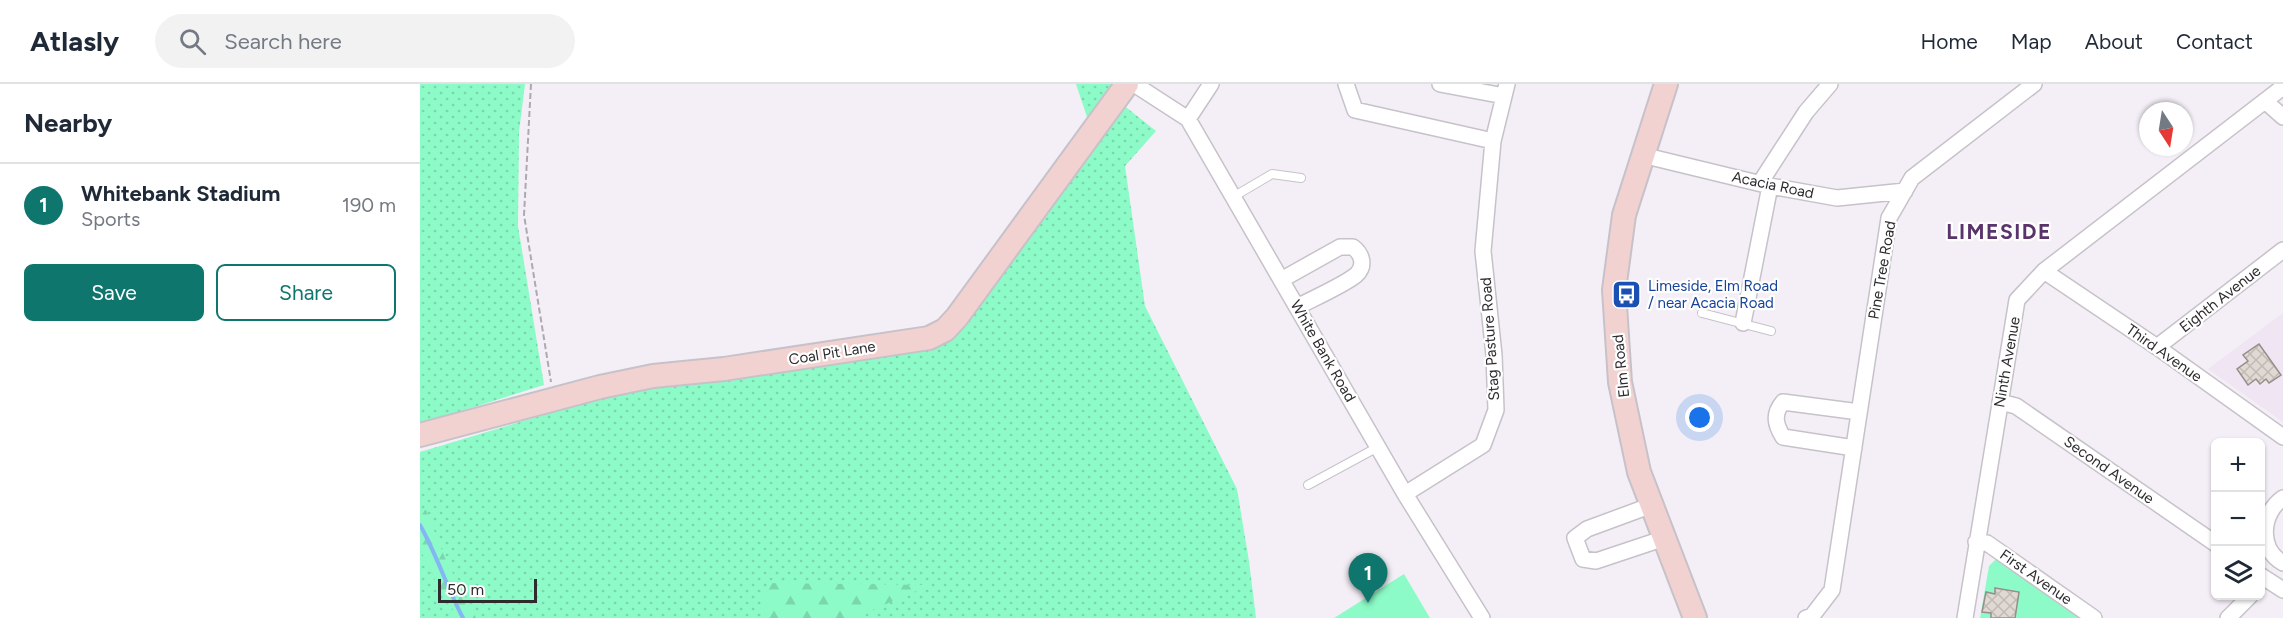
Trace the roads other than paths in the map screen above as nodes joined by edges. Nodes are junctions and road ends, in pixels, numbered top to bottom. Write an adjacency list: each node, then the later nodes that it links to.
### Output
1 (1127, 84): 30 (street, Coal Pit Lane)
2 (1134, 84): 13 (street)
3 (1211, 84): 13 (street)
4 (1346, 84): 14 (street)
5 (1440, 84): 10 (street, Stag Pasture Road)
6 (1666, 84): 15 (street, Elm Road)
7 (1830, 84): 17 (street)
8 (2034, 84): 18 (street, Pine Tree Road)
9 (2283, 87): 11 (street, Ninth Avenue)
10 (1506, 90): 14 (street, Stag Pasture Road)
11 (2265, 101): 12 (street); 21 (street, Ninth Avenue)
12 (2283, 117)
13 (1188, 119): 19 (street, White Bank Road)
14 (1493, 141): 35 (street, Stag Pasture Road)
15 (1642, 155): 17 (street, Acacia Road); 37 (street, Elm Road)
16 (1301, 178): 19 (lane)
17 (1765, 185): 18 (street, Acacia Road); 25 (street)
18 (1905, 191): 29 (street, Pine Tree Road)
19 (1233, 197): 22 (street, White Bank Road)
20 (2283, 250): 27 (street, Eighth Avenue)
21 (2044, 271): 27 (street, Third Avenue); 28 (street, Ninth Avenue)
22 (1281, 280): 23 (street, White Bank Road); 23 (street)
23 (1297, 307): 32 (street, White Bank Road)
24 (1702, 313): 25 (lane)
25 (1743, 323): 26 (lane)
26 (1771, 331)
27 (2157, 347): 31 (street, Third Avenue)
28 (2000, 402): 39 (street, Second Avenue); 40 (street, Ninth Avenue)
29 (1859, 412): 33 (street, Pine Tree Road); 33 (street)
30 (420, 435)
31 (2283, 437)
32 (1378, 447): 34 (lane); 35 (street, White Bank Road)
33 (1854, 448): 47 (street, Pine Tree Road)
34 (1308, 485)
35 (1405, 494): 45 (street, White Bank Road)
36 (2283, 498): 41 (street)
37 (1652, 505): 38 (street, Elm Road); 38 (street)
38 (1665, 538): 46 (street, Elm Road)
39 (2211, 541)
40 (1976, 542): 48 (street, Ninth Avenue); 49 (street, First Avenue)
41 (2265, 546)
42 (2265, 556): 43 (street)
43 (2283, 563)
44 (2246, 600): 50 (street)
45 (1482, 618)
46 (1695, 618)
47 (1806, 618)
48 (1965, 618)
49 (2094, 618)
50 (2228, 618)

